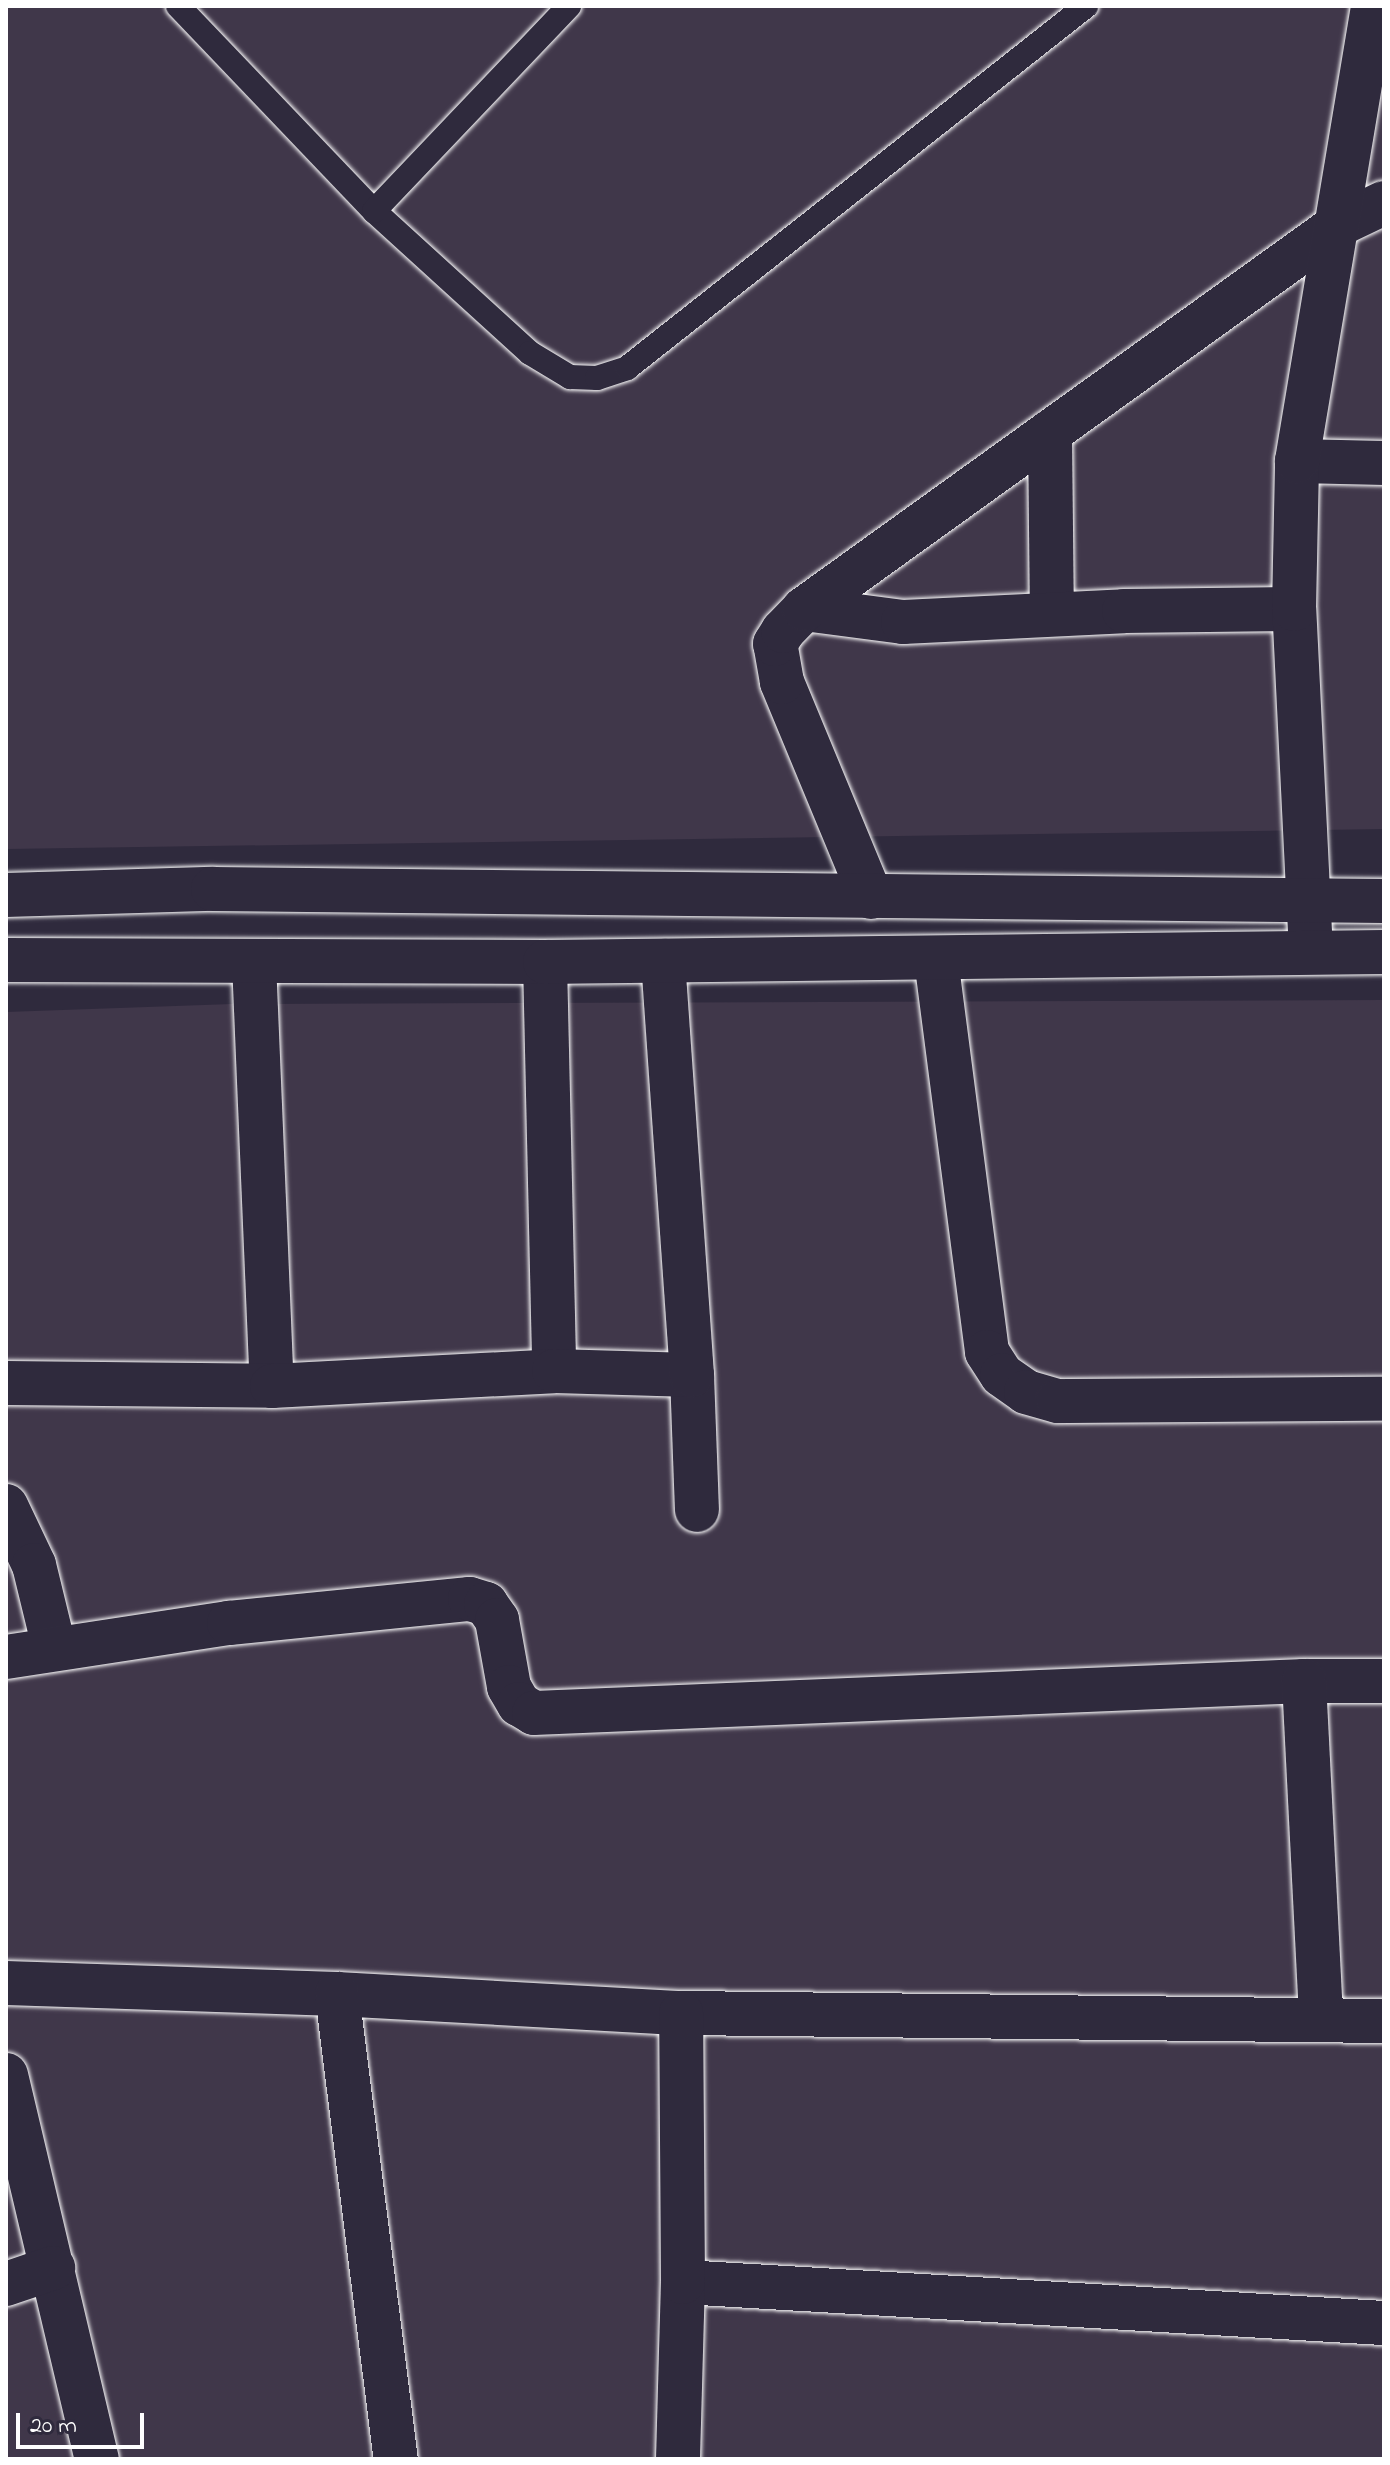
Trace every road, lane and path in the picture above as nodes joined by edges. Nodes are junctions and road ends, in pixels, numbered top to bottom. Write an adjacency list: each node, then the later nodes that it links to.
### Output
1 (178, 6): 6 (lane)
2 (569, 6): 6 (lane)
3 (1086, 6): 6 (lane)
4 (1373, 6): 7 (street)
5 (1384, 203): 7 (street)
6 (374, 211)
7 (1338, 225): 8 (street); 9 (street)
8 (1050, 432): 11 (street); 13 (street)
9 (1297, 461): 10 (street); 12 (street)
10 (1384, 463)
11 (804, 609): 13 (street); 15 (street)
12 (1294, 609): 13 (street); 16 (street)
13 (1052, 614)
14 (6, 895): 15 (street)
15 (871, 897): 16 (street)
16 (1309, 900): 17 (street); 18 (street)
17 (1384, 901)
18 (1311, 952): 19 (street); 20 (street)
19 (1384, 952)
20 (936, 959): 22 (street); 29 (street)
21 (6, 960): 23 (street)
22 (663, 961): 24 (street); 26 (street)
23 (254, 962): 24 (street); 28 (street)
24 (545, 962): 25 (street)
25 (554, 1371): 26 (street); 28 (street)
26 (692, 1375): 31 (street)
27 (6, 1383): 28 (street)
28 (272, 1386)
29 (1384, 1399)
30 (6, 1506): 32 (street)
31 (697, 1510)
32 (54, 1647): 33 (street); 34 (street)
33 (6, 1657)
34 (1304, 1681): 35 (street); 39 (street)
35 (1384, 1681)
36 (6, 1983): 37 (street)
37 (337, 1994): 38 (street); 47 (street)
38 (681, 2013): 39 (street); 43 (street)
39 (1321, 2020): 40 (street)
40 (1384, 2021)
41 (6, 2075): 42 (street)
42 (53, 2268): 44 (street); 46 (street)
43 (683, 2282): 45 (street); 48 (street)
44 (6, 2284)
45 (1384, 2323)
46 (97, 2459)
47 (396, 2459)
48 (678, 2459)

